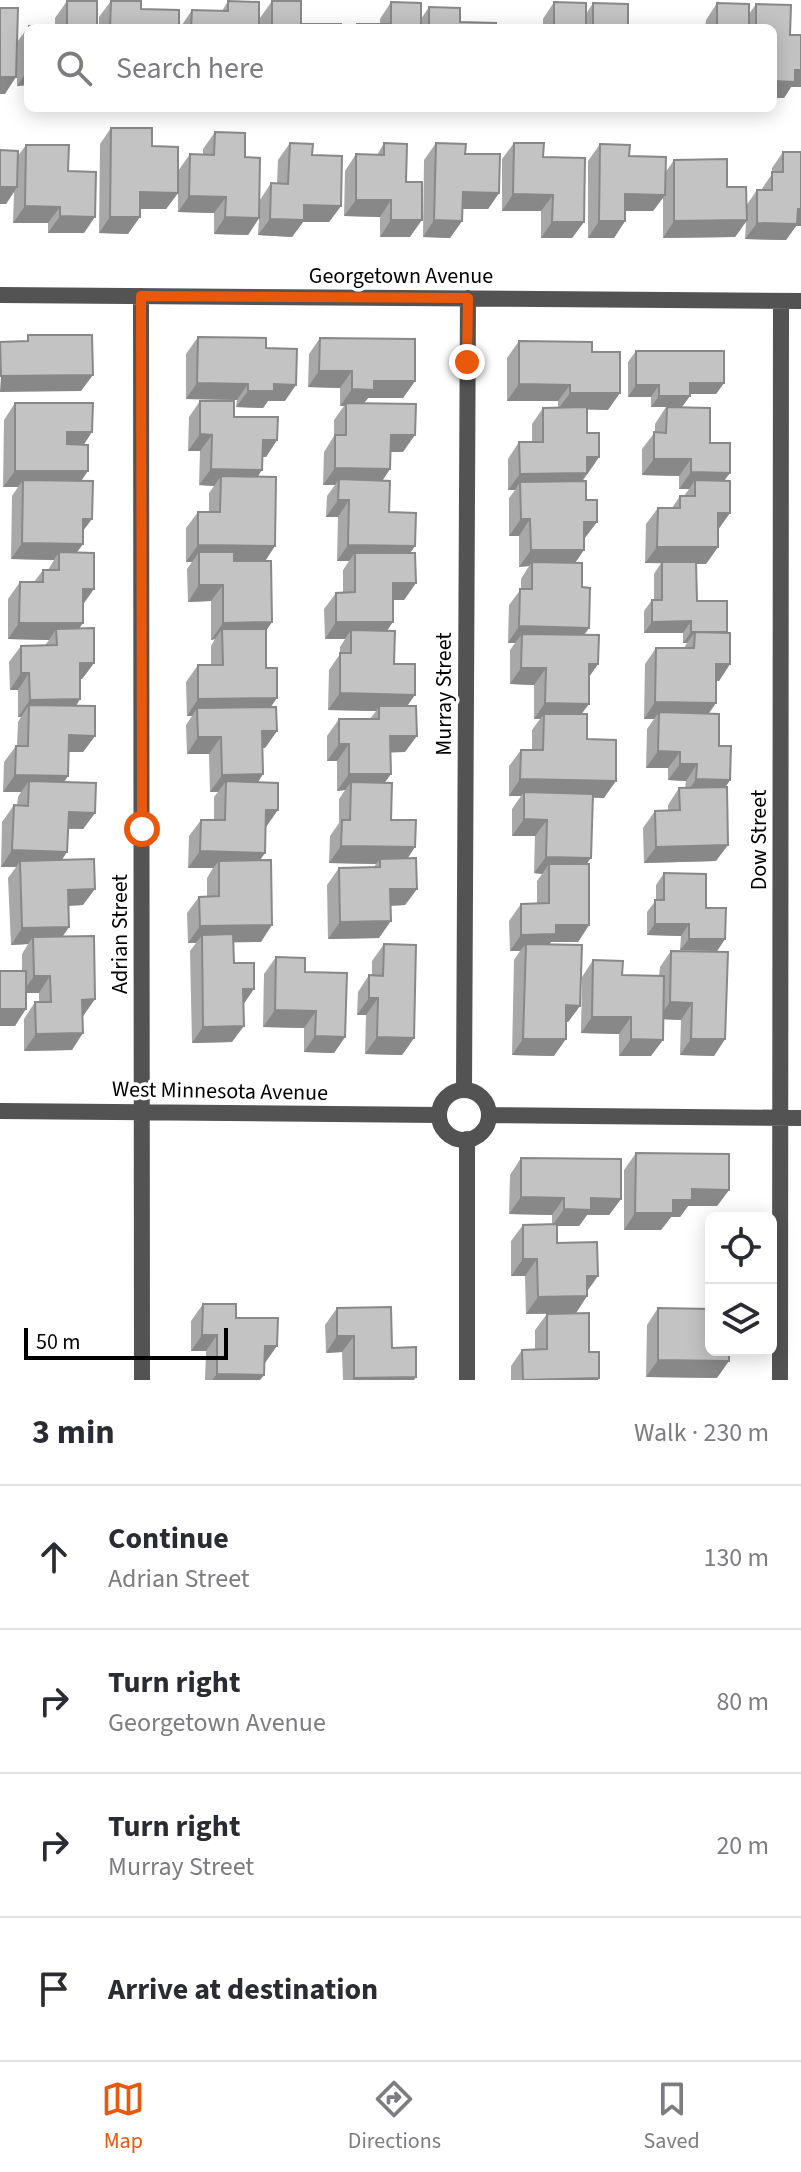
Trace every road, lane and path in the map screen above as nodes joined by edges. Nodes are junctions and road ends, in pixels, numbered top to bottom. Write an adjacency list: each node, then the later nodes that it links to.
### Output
1 (0, 295): 2 (street, Georgetown Avenue)
2 (141, 296): 3 (street, Georgetown Avenue); 8 (street, Adrian Street)
3 (468, 298): 4 (street, Georgetown Avenue); 6 (street, Murray Street)
4 (781, 301): 5 (street, Georgetown Avenue); 11 (street, Dow Street)
5 (801, 301)
6 (464, 1090): 9 (street); 10 (street)
7 (0, 1111): 8 (street, West Minnesota Avenue)
8 (142, 1111): 9 (street, West Minnesota Avenue); 14 (street, Adrian Street)
9 (439, 1115): 13 (street)
10 (489, 1115): 11 (street); 13 (street)
11 (781, 1118): 12 (street); 16 (street, Dow Street)
12 (801, 1118)
13 (467, 1139): 15 (street)
14 (142, 1380)
15 (467, 1380)
16 (780, 1380)

